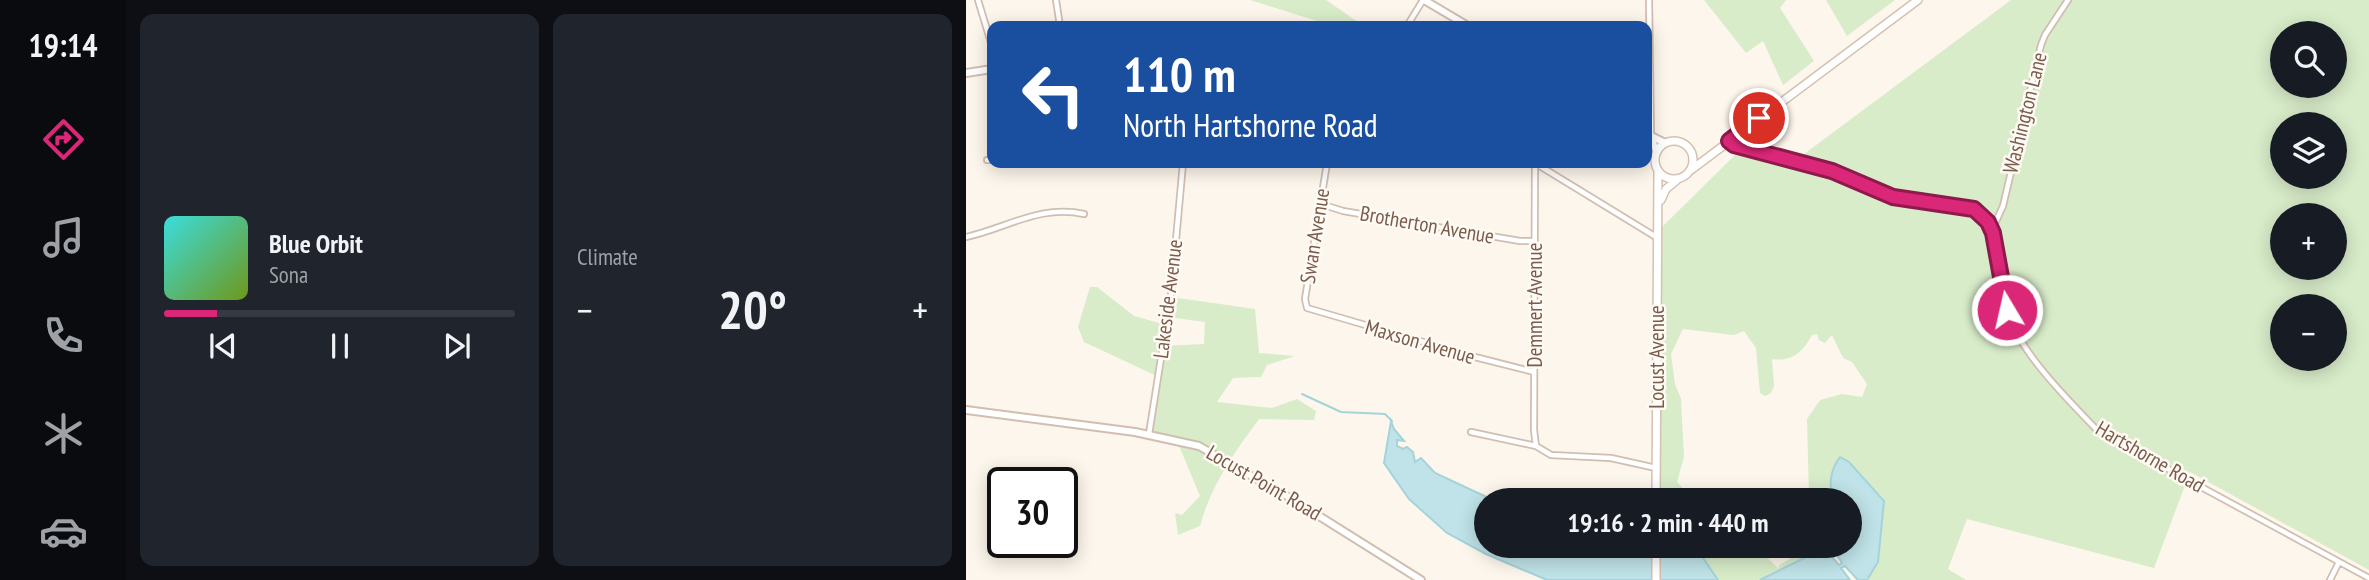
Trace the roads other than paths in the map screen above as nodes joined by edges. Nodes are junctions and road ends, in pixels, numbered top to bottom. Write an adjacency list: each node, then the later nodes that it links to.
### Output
1 (978, 0): 11 (street)
2 (1056, 0): 7 (street)
3 (1650, 0): 10 (street)
4 (1918, 0): 15 (main road)
5 (2068, 0): 30 (street, Washington Lane)
6 (1427, 1): 8 (street); 9 (street)
7 (1059, 21)
8 (1411, 21)
9 (1460, 21)
10 (1650, 21)
11 (987, 30)
12 (987, 70): 13 (street)
13 (966, 73)
14 (1652, 138): 17 (street)
15 (1729, 141): 19 (main road); 25 (main road); 30 (street)
16 (1652, 142): 18 (street)
17 (1665, 143): 18 (main road); 19 (main road)
18 (1657, 152): 24 (main road)
19 (1693, 153): 25 (main road)
20 (1183, 168): 38 (street, Lakeside Avenue)
21 (1326, 168): 27 (street, Swan Avenue)
22 (1535, 168): 33 (street, Demmert Avenue)
23 (1543, 168): 32 (street)
24 (1658, 170): 26 (main road); 29 (main road, Locust Avenue)
25 (1691, 170): 26 (main road)
26 (1679, 179): 29 (main road, Locust Avenue)
27 (1321, 204): 33 (street, Brotherton Avenue); 34 (street, Swan Avenue)
28 (1084, 214): 31 (street)
29 (1657, 215): 32 (main road, Locust Avenue)
30 (1992, 230): 43 (street, Hartshorne Road)
31 (966, 237)
32 (1657, 238): 40 (main road, Locust Avenue)
33 (1534, 241): 35 (street, Demmert Avenue)
34 (1307, 308): 35 (street, Maxson Avenue)
35 (1534, 372): 39 (street, Demmert Avenue)
36 (966, 410): 38 (street, Locust Point Road)
37 (1471, 432): 39 (street)
38 (1149, 434): 45 (street, Locust Point Road)
39 (1536, 446): 40 (street)
40 (1656, 468): 41 (main road, Locust Avenue)
41 (1656, 488)
42 (1656, 558): 46 (main road)
43 (2339, 562): 44 (street, Hartshorne Road); 47 (street)
44 (2369, 578)
45 (1421, 580)
46 (1656, 580)
47 (2330, 580)

